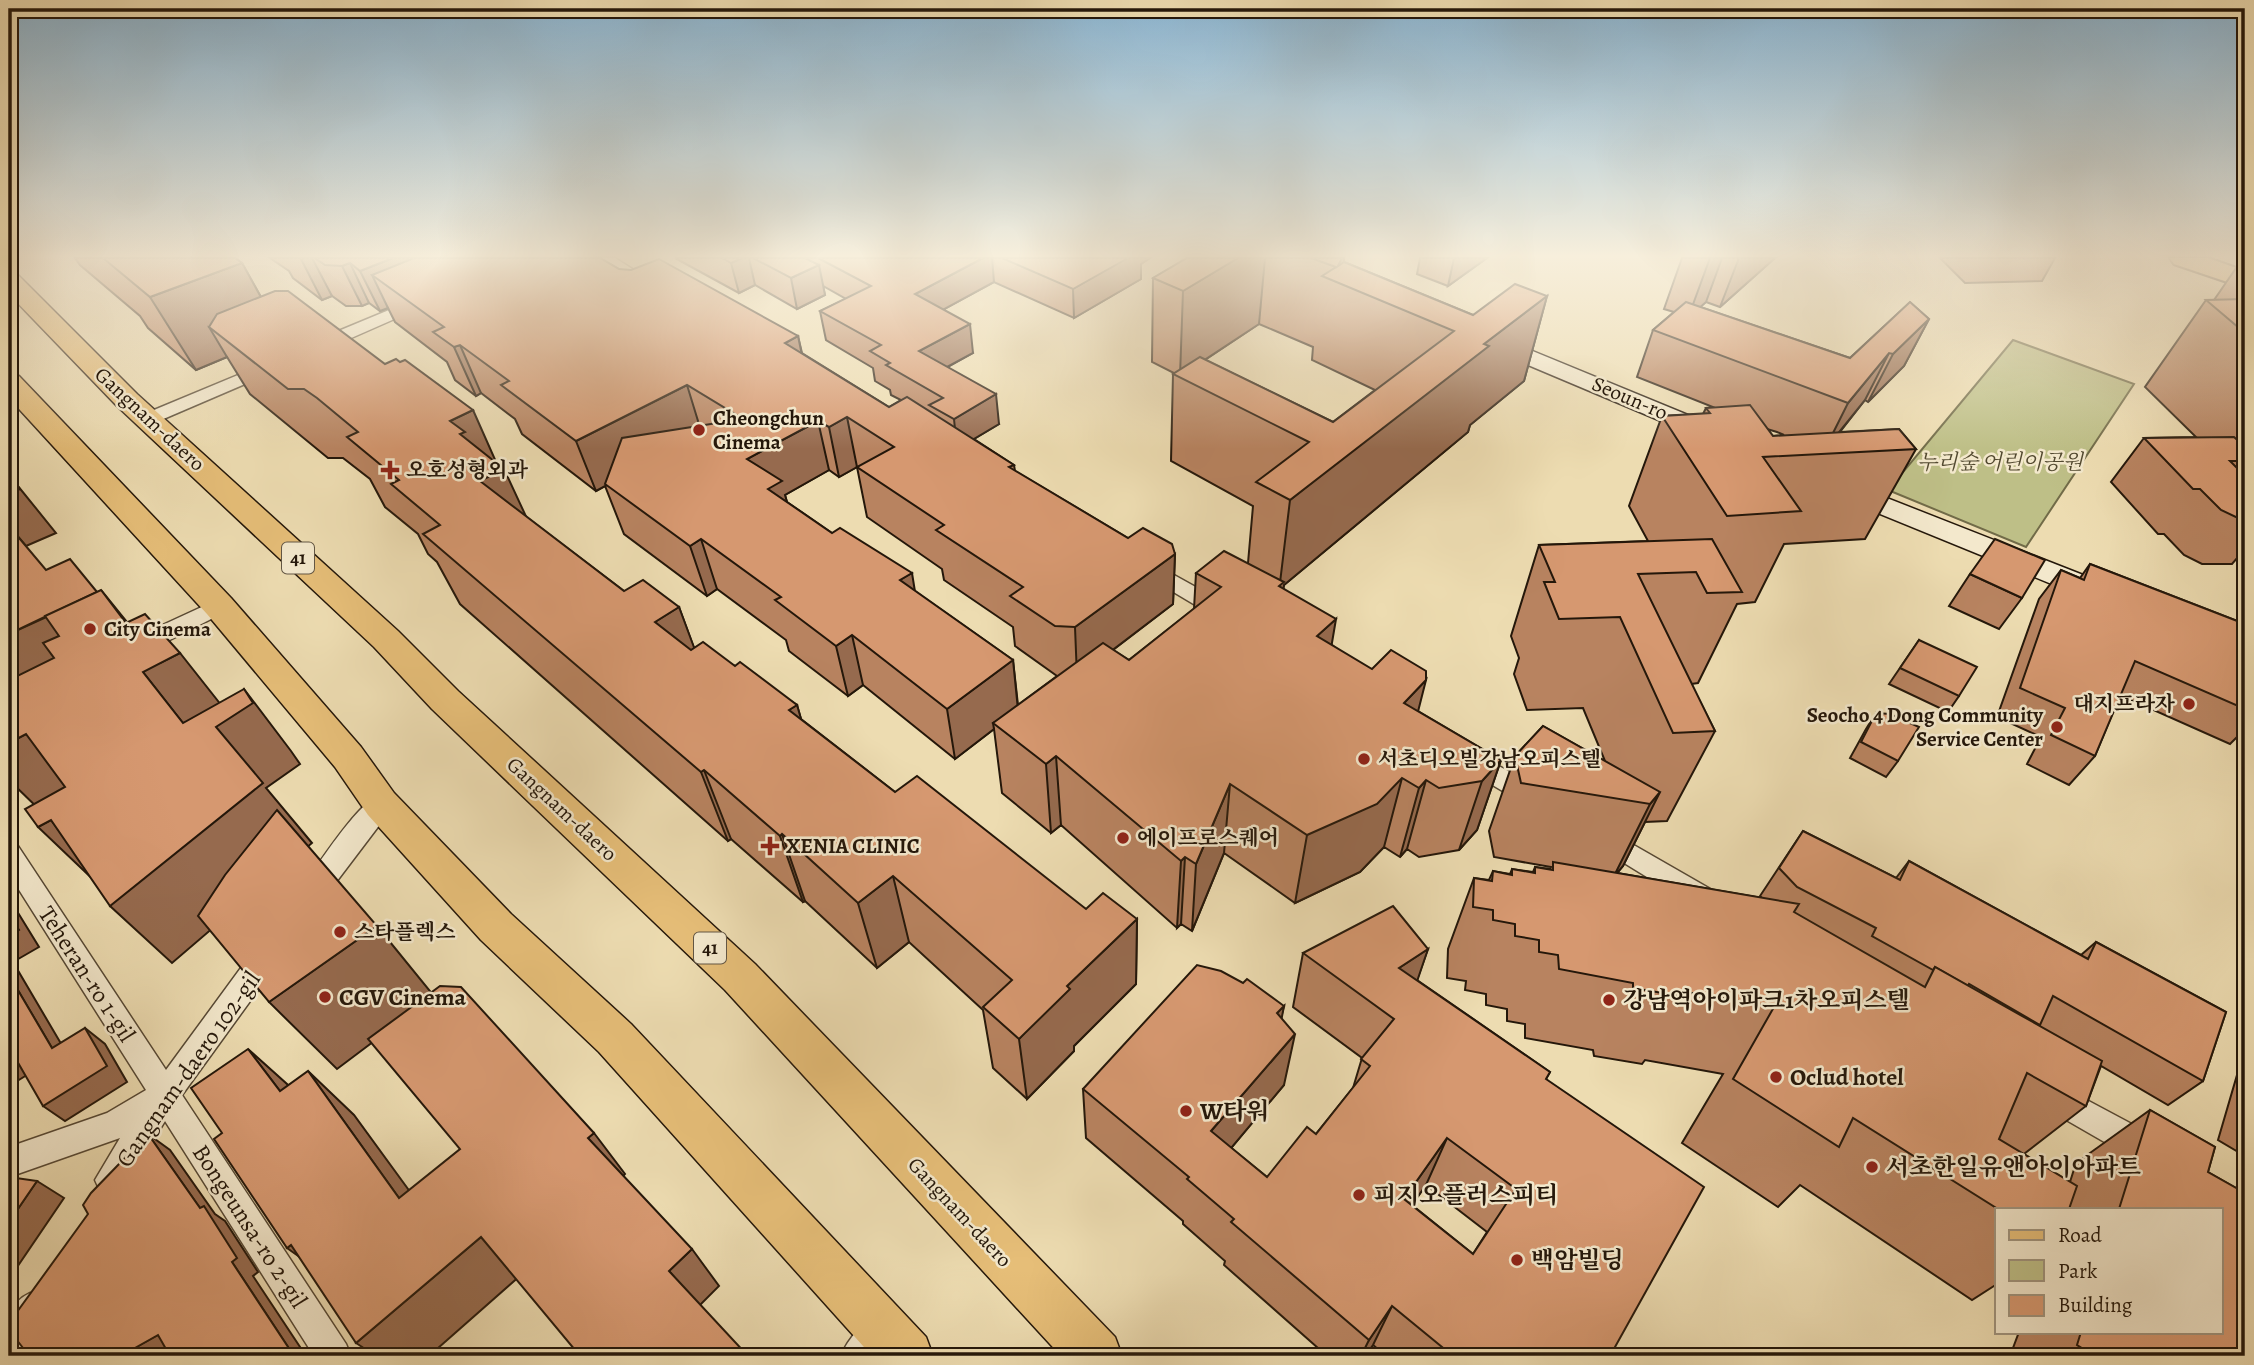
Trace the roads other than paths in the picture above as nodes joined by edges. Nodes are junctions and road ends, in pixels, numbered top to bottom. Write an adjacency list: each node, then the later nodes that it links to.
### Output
1 (51, 322): 7 (main road, Gangnam-daero / 41)
2 (375, 322): 4 (street)
3 (1469, 332): 8 (street, Seoun-ro)
4 (305, 352)
5 (280, 362): 7 (street)
6 (9, 382): 12 (main road)
7 (148, 419): 30 (main road, Gangnam-daero / 41)
8 (1728, 440)
9 (1823, 481): 11 (street)
10 (1129, 557): 13 (street)
11 (2114, 598)
12 (219, 606): 14 (street); 16 (main road)
13 (1240, 621)
14 (114, 659)
15 (1451, 748): 17 (street)
16 (382, 804): 22 (street, Gangnam-daero 102-gil); 28 (main road)
17 (1556, 810)
18 (1580, 824): 20 (street)
19 (9, 853): 22 (street, Teheran-ro 1-gil)
20 (1725, 911)
21 (2028, 1082): 24 (street)
22 (165, 1096): 23 (street); 25 (street, Gangnam-daero 102-gil); 29 (street, Bongeunsa-ro 2-gil)
23 (9, 1162)
24 (2173, 1164)
25 (100, 1199)
26 (42, 1291): 27 (street)
27 (9, 1343)
28 (882, 1348)
29 (334, 1356)
30 (1096, 1356)

